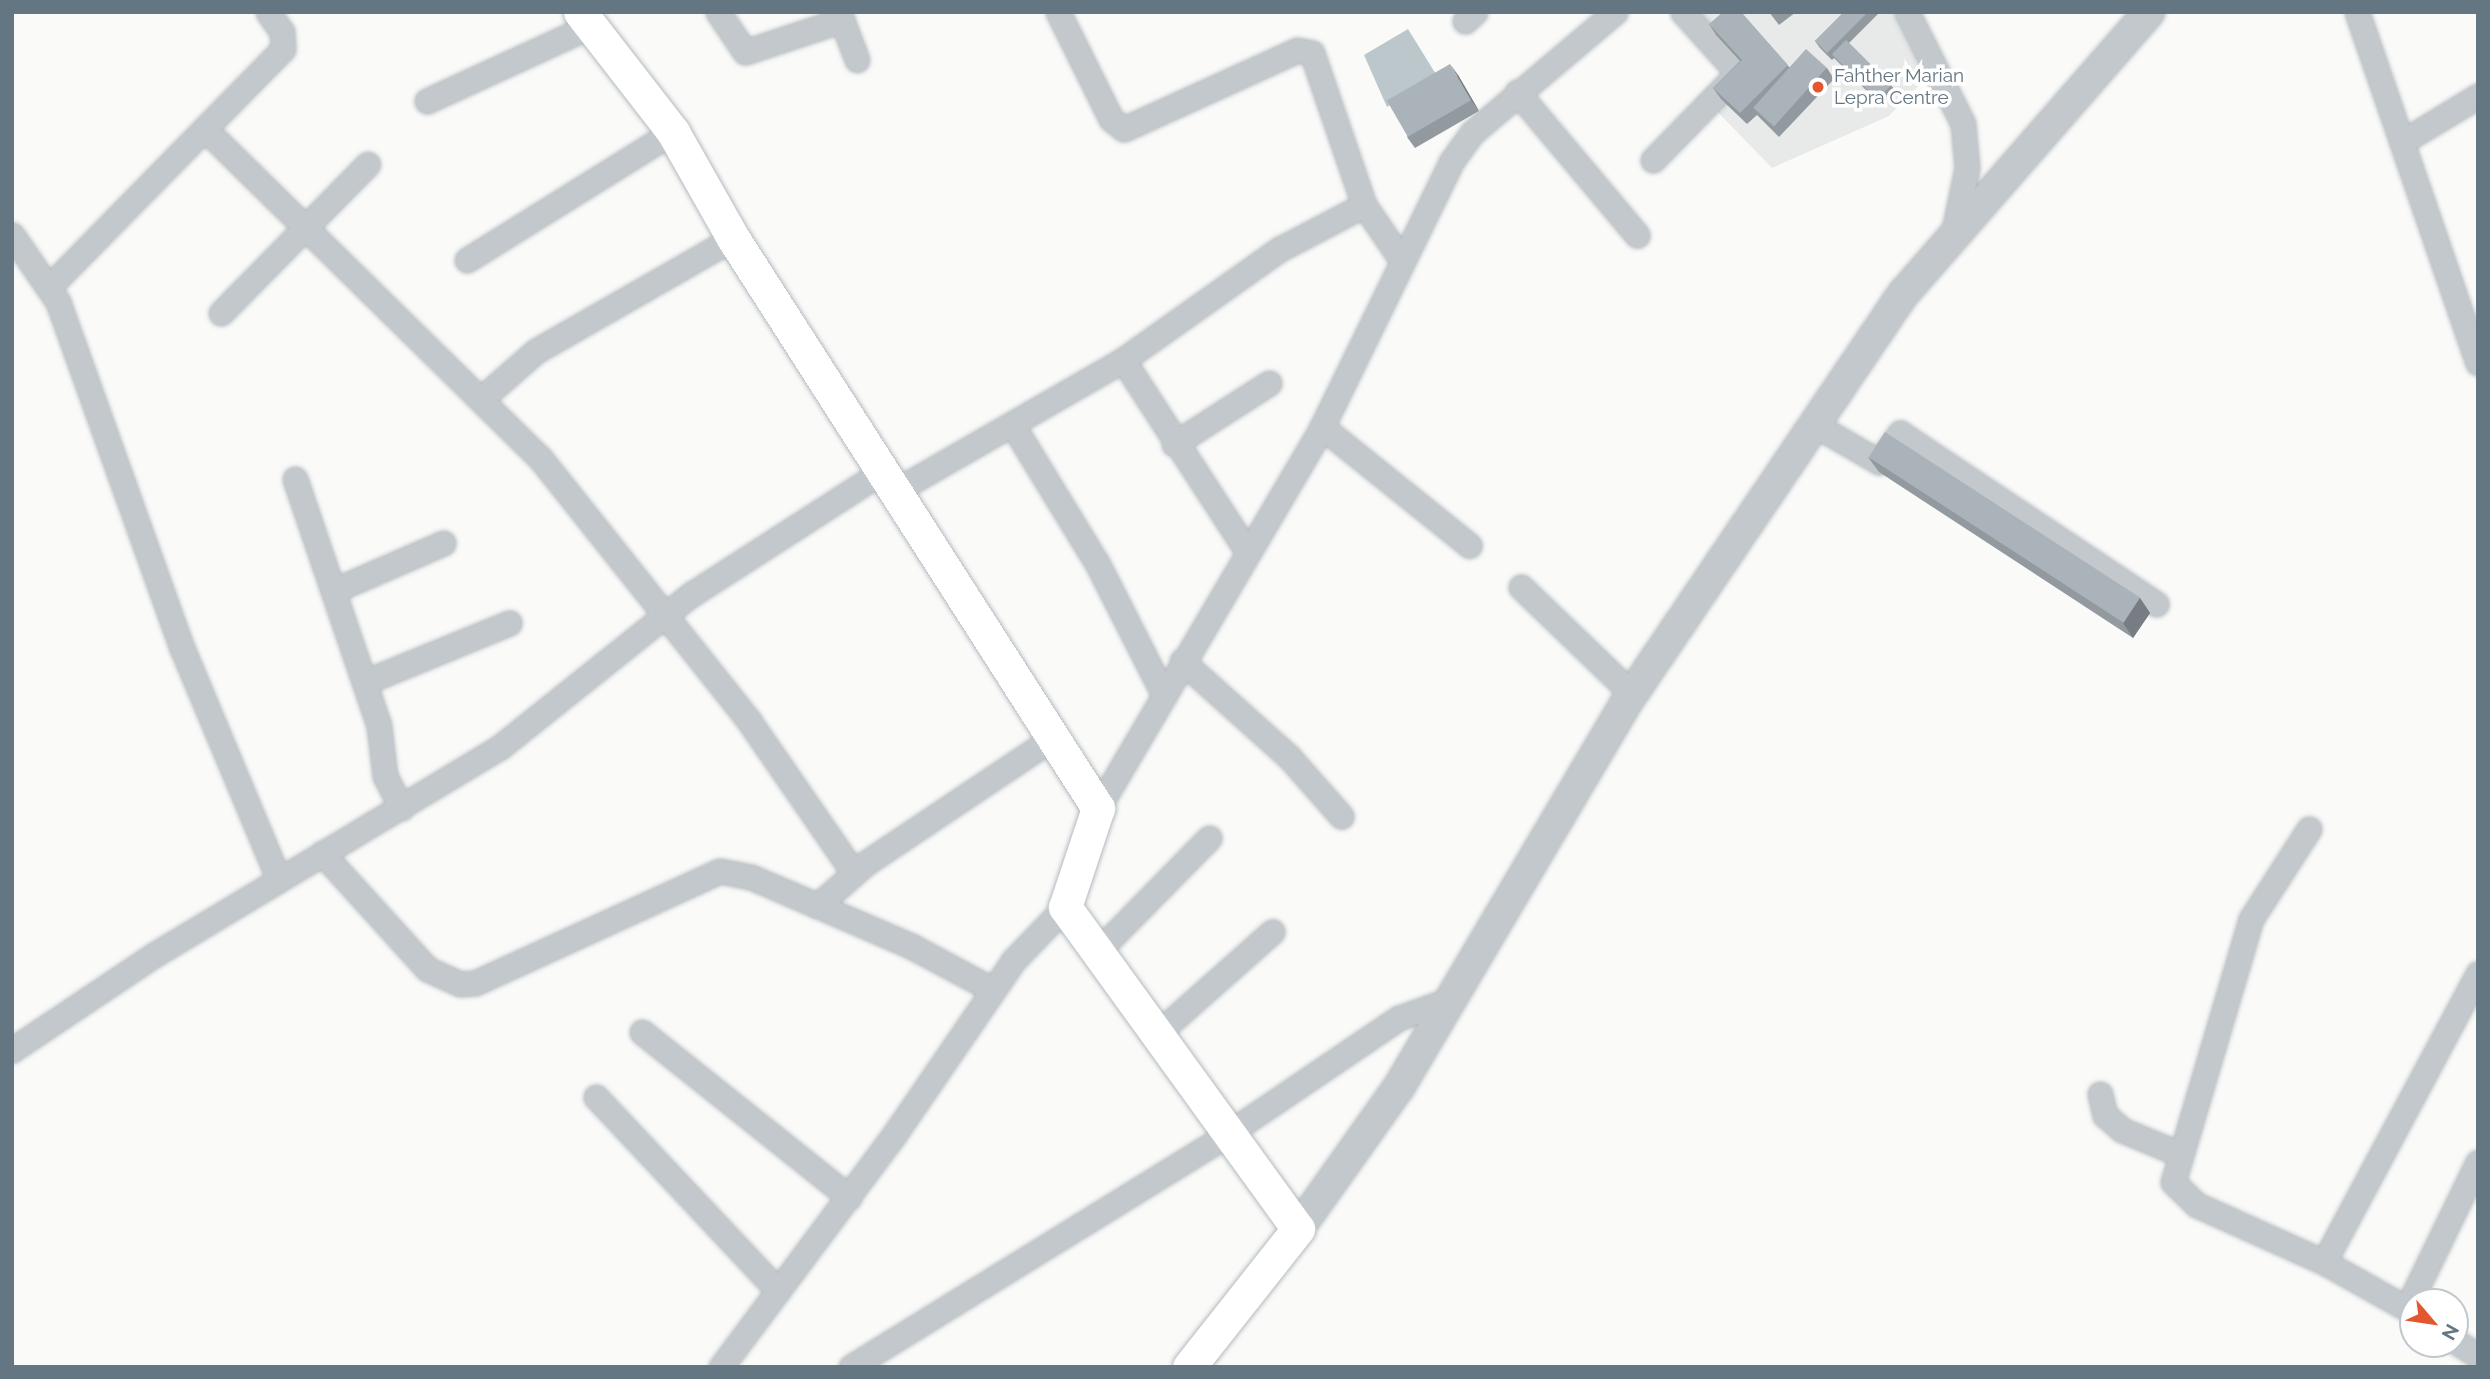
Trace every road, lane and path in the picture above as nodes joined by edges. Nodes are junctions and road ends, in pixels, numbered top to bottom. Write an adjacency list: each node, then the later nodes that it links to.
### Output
1 (268, 12): 15 (street)
2 (718, 12): 9 (street)
3 (1058, 12): 20 (street)
4 (1615, 12): 12 (street)
5 (1683, 12): 18 (street)
6 (1907, 12): 22 (street)
7 (2149, 12): 22 (street)
8 (2357, 12): 17 (street)
9 (841, 16): 11 (street)
10 (584, 19): 14 (street); 16 (main road)
11 (856, 60)
12 (1517, 92): 24 (street); 26 (street)
13 (2478, 96): 17 (street)
14 (427, 101)
15 (205, 129): 21 (street); 28 (street)
16 (673, 132): 25 (main road); 27 (street)
17 (2402, 142): 31 (street)
18 (1653, 160)
19 (368, 164): 21 (street)
20 (1364, 205): 26 (street); 30 (street)
21 (303, 228): 29 (street); 33 (street)
22 (1954, 230): 35 (street)
23 (12, 235): 28 (street)
24 (1637, 235)
25 (733, 238): 33 (street); 39 (main road)
26 (1402, 259): 36 (street)
27 (467, 260)
28 (50, 286): 60 (street)
29 (221, 313)
30 (1123, 360): 34 (street); 37 (street)
31 (2478, 363)
32 (1269, 383): 37 (street)
33 (481, 399): 46 (street)
34 (1012, 424): 39 (street); 51 (street)
35 (1817, 426): 45 (street); 50 (street)
36 (1322, 427): 41 (street); 42 (street)
37 (1174, 444): 42 (street)
38 (295, 480): 44 (street)
39 (890, 481): 46 (street); 52 (main road)
40 (443, 542): 44 (street)
41 (1469, 545)
42 (1247, 551): 48 (street)
43 (1521, 587): 50 (street)
44 (335, 590): 49 (street)
45 (2156, 604)
46 (668, 614): 53 (street); 59 (street)
47 (509, 623): 49 (street)
48 (1182, 661): 51 (street); 55 (street)
49 (365, 682): 53 (street)
50 (1632, 694): 67 (street)
51 (1164, 695): 54 (street)
52 (1053, 738): 54 (main road); 59 (street)
53 (401, 808): 58 (street)
54 (1098, 808): 62 (main road)
55 (1341, 816)
56 (2309, 829): 74 (street)
57 (1209, 838): 64 (street)
58 (322, 853): 60 (street); 61 (street)
59 (853, 872): 61 (street)
60 (278, 878): 70 (street)
61 (817, 906): 66 (street)
62 (1065, 907): 64 (main road); 66 (street)
63 (1272, 932): 69 (street)
64 (1097, 952): 69 (main road)
65 (2478, 974): 78 (street)
66 (993, 990): 76 (street)
67 (1451, 999): 73 (street); 77 (street)
68 (642, 1032): 76 (street)
69 (1157, 1034): 73 (main road)
70 (12, 1049)
71 (2100, 1094): 74 (street)
72 (596, 1097): 80 (street)
73 (1226, 1135): 77 (main road); 83 (street)
74 (2180, 1154): 78 (street)
75 (2478, 1162): 79 (street)
76 (849, 1197): 80 (street)
77 (1298, 1229): 84 (main road)
78 (2323, 1262): 81 (street)
79 (2420, 1288)
80 (778, 1291): 82 (street)
81 (2399, 1304)
82 (721, 1367)
83 (851, 1367)
84 (1189, 1367)

